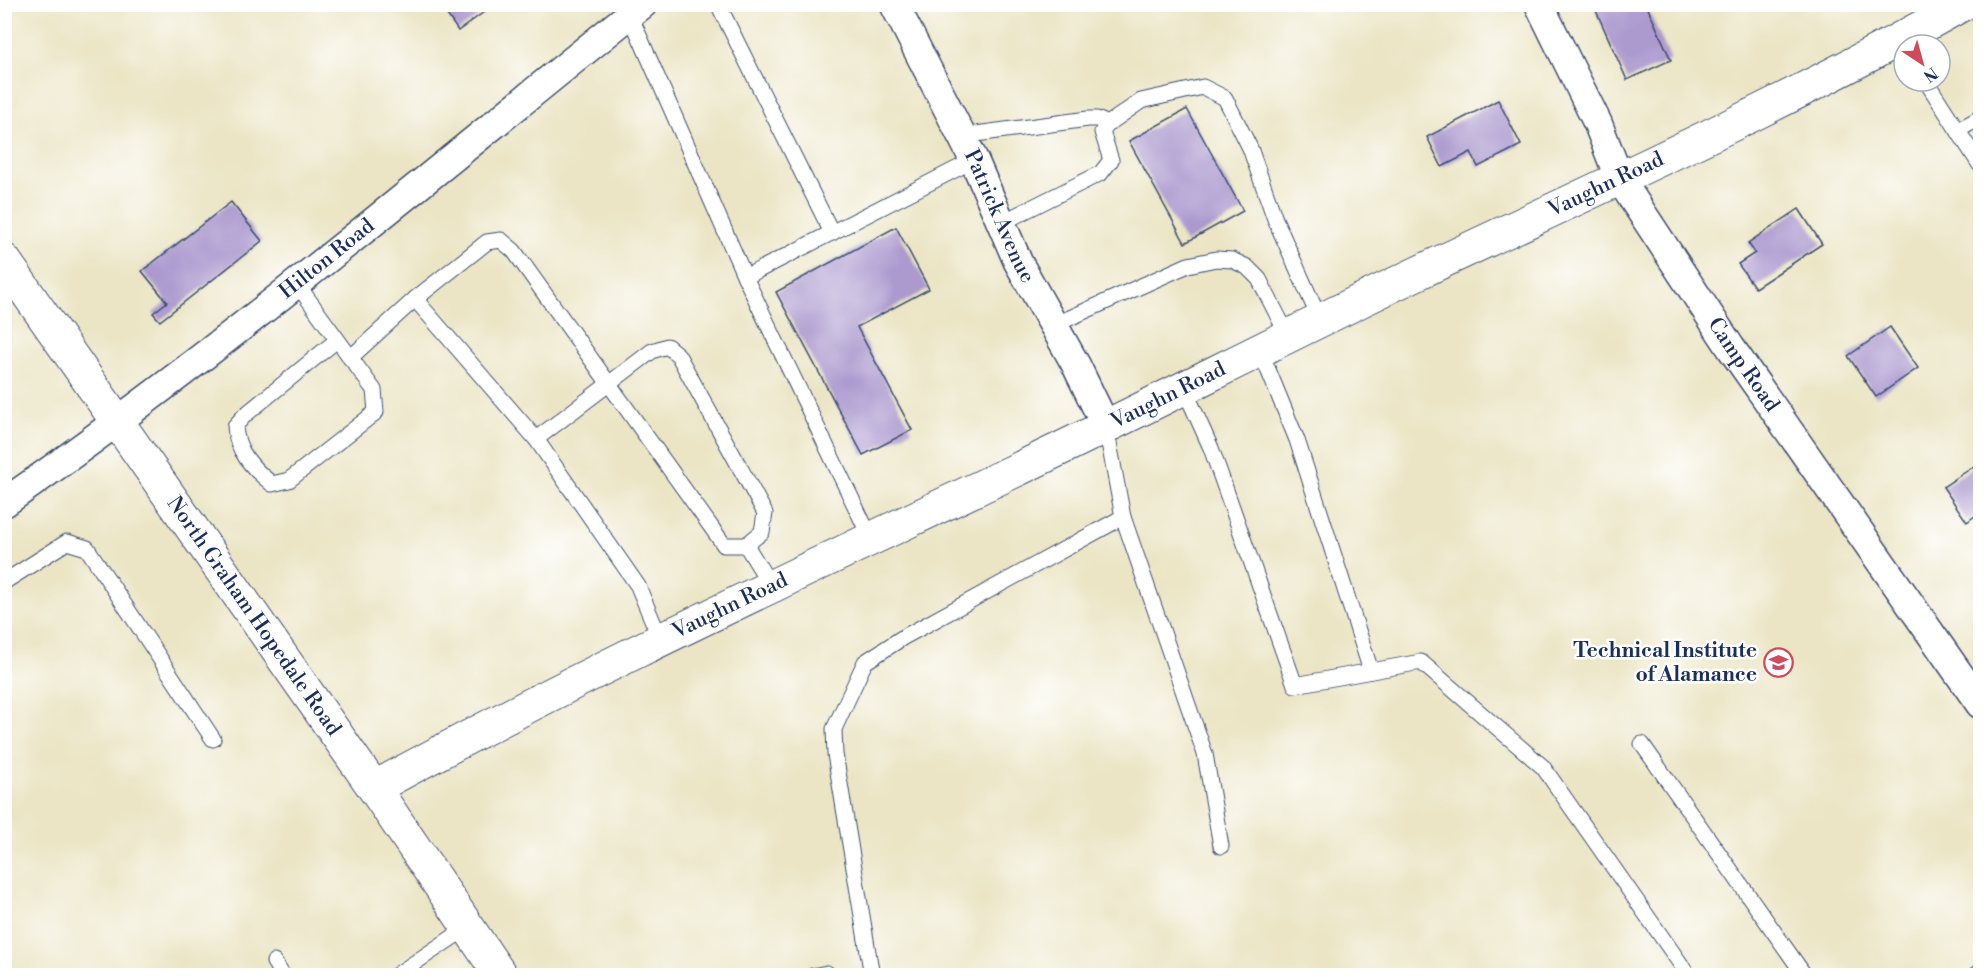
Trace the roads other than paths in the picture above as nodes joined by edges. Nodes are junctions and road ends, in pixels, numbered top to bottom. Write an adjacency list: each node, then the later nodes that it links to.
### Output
1 (718, 4): 16 (lane)
2 (894, 4): 12 (street, Patrick Avenue)
3 (1539, 4): 14 (street, Camp Road)
4 (1963, 4): 6 (street, Vaughn Road)
5 (637, 10): 18 (lane); 19 (street, Hilton Road)
6 (1918, 33)
7 (1892, 48): 14 (street, Vaughn Road)
8 (1934, 93): 11 (lane)
9 (1980, 118): 11 (lane)
10 (1108, 124): 12 (lane); 15 (lane); 21 (lane)
11 (1958, 130): 13 (lane)
12 (968, 148): 15 (street, Patrick Avenue); 16 (lane)
13 (1980, 165)
14 (1619, 178): 21 (street, Vaughn Road); 39 (street, Camp Road)
15 (1001, 223): 22 (street, Patrick Avenue)
16 (832, 232): 18 (lane)
17 (4, 260): 28 (street, North Graham Hopedale Road)
18 (746, 277): 33 (lane)
19 (297, 284): 23 (lane); 28 (street, Hilton Road)
20 (415, 299): 25 (lane); 26 (lane); 30 (lane)
21 (1320, 320): 24 (street, Vaughn Road)
22 (1054, 325): 24 (lane); 29 (street, Patrick Avenue)
23 (338, 340): 25 (lane); 25 (lane)
24 (1274, 343): 27 (street, Vaughn Road); 38 (lane)
25 (350, 357)
26 (609, 384): 30 (lane); 34 (lane); 34 (lane)
27 (1184, 388): 29 (street, Vaughn Road); 38 (lane)
28 (117, 424): 31 (street, Hilton Road); 42 (street, North Graham Hopedale Road)
29 (1106, 427): 32 (lane); 33 (street, Vaughn Road)
30 (536, 439): 37 (lane)
31 (4, 503)
32 (1123, 517): 43 (lane); 52 (lane)
33 (871, 539): 36 (street, Vaughn Road)
34 (746, 545): 36 (lane)
35 (4, 582): 40 (lane)
36 (771, 586): 37 (street, Vaughn Road)
37 (661, 640): 42 (street, Vaughn Road)
38 (1371, 671): 53 (lane)
39 (1980, 704)
40 (213, 740)
41 (1642, 744): 54 (lane)
42 (374, 788): 44 (street, North Graham Hopedale Road)
43 (1221, 846)
44 (468, 927): 48 (lane); 49 (street, North Graham Hopedale Road)
45 (274, 962): 47 (lane)
46 (1980, 972): 55 (lane)
47 (283, 975)
48 (395, 975)
49 (501, 975)
50 (812, 975): 51 (lane)
51 (831, 975)
52 (872, 975)
53 (1689, 975)
54 (1805, 975)
55 (1975, 975)

